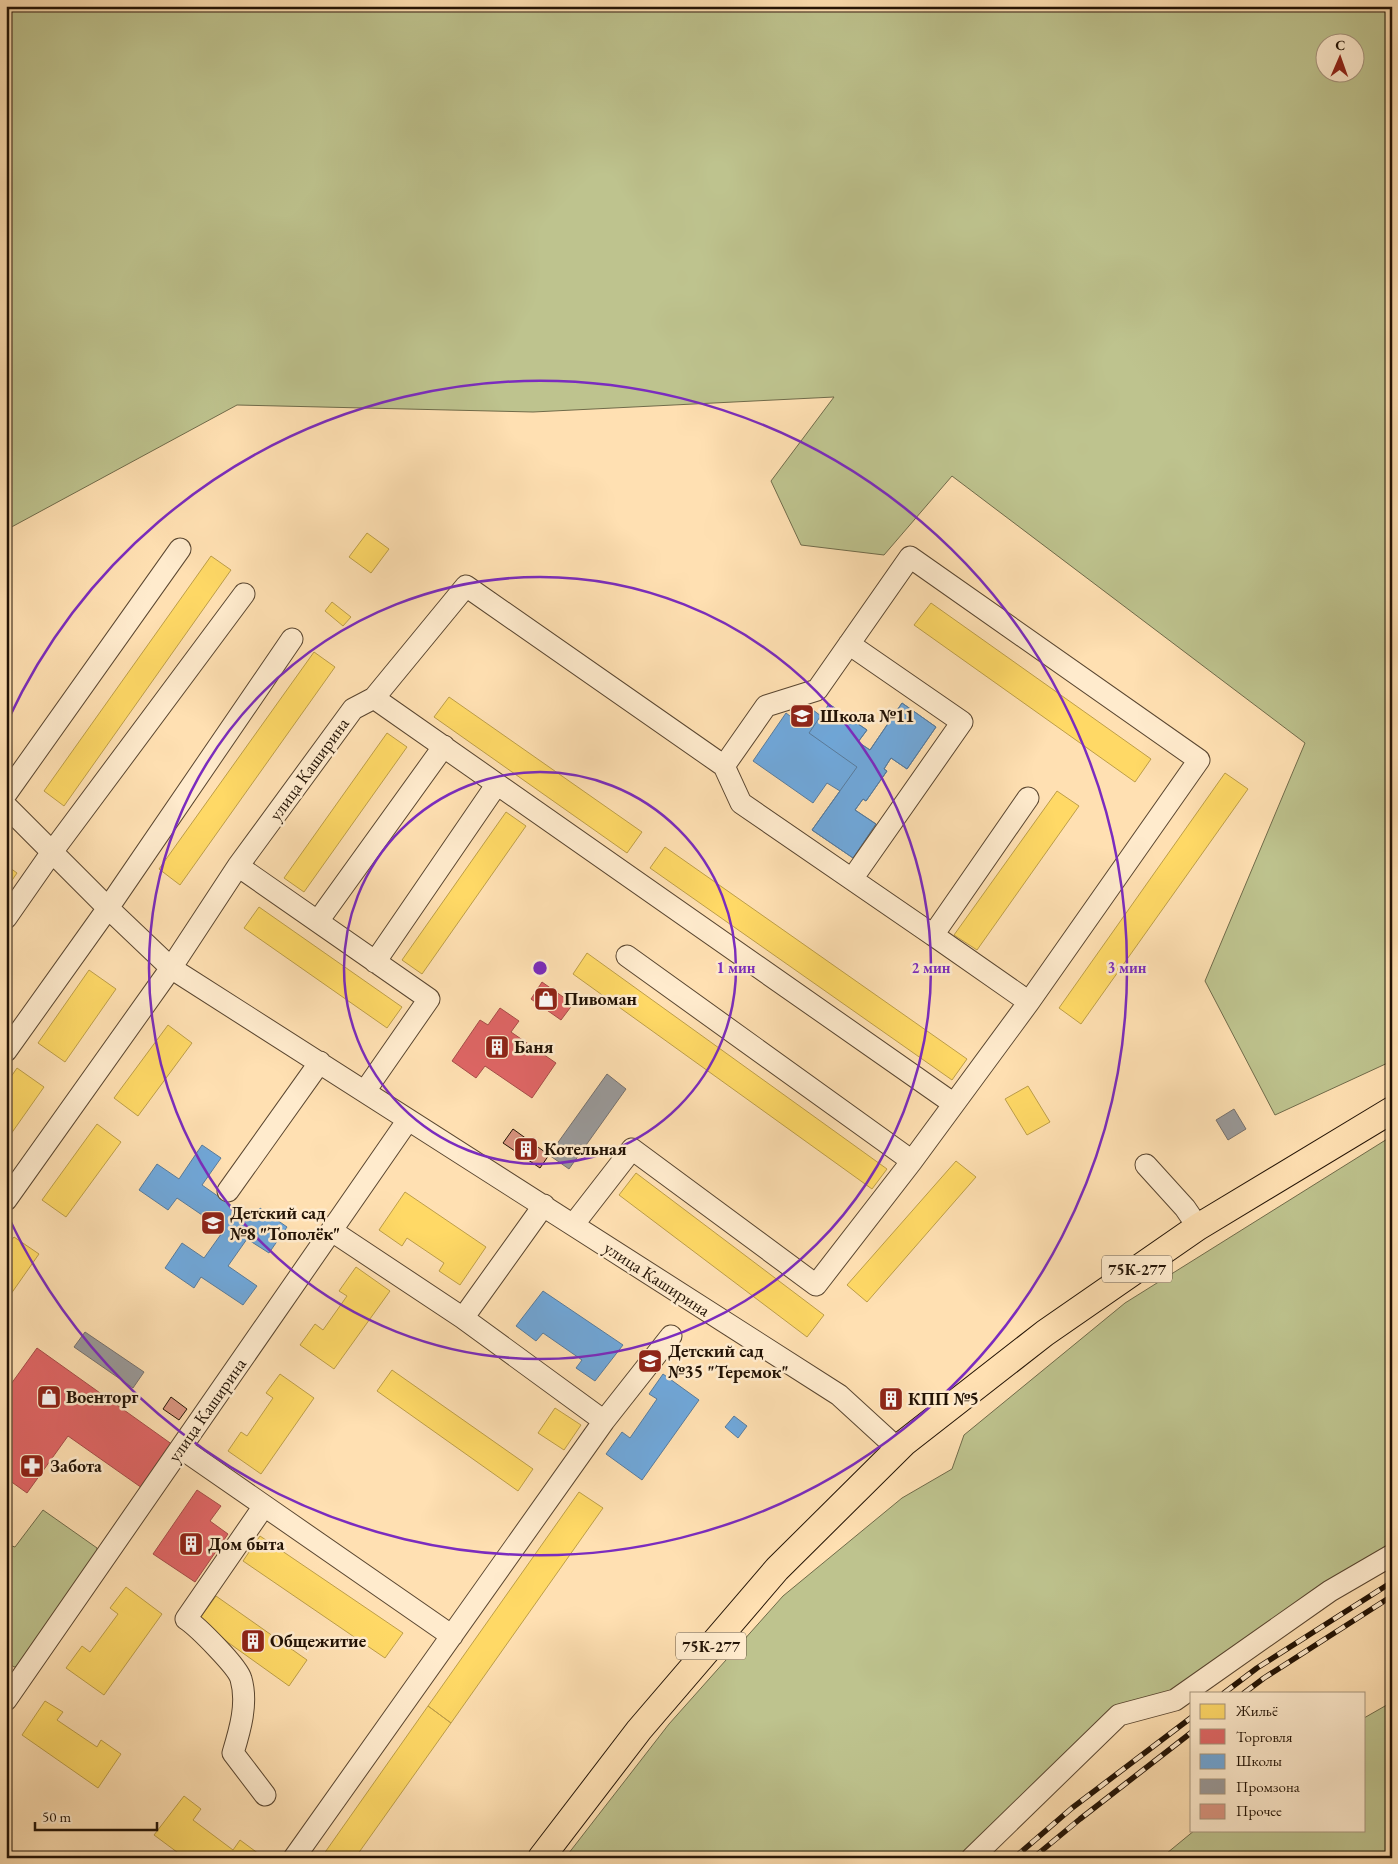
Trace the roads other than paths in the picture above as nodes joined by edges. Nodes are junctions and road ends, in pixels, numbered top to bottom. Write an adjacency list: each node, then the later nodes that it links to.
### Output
1 (180, 549): 9 (street)
2 (244, 594): 12 (street)
3 (292, 639): 15 (street)
4 (849, 644): 7 (street); 14 (street); 22 (street)
5 (374, 698): 6 (street); 7 (street, улица Каширина); 13 (street, улица Каширина)
6 (444, 746): 8 (street); 17 (street)
7 (724, 766): 14 (street)
8 (497, 784): 20 (street); 26 (street)
9 (6, 794)
10 (1028, 798): 18 (street)
11 (6, 806): 12 (street, улица Каширина)
12 (52, 852): 15 (street, улица Каширина); 16 (street)
13 (238, 866): 17 (street); 21 (street, улица Каширина)
14 (852, 879): 18 (street)
15 (108, 908): 21 (street, улица Каширина); 23 (street)
16 (6, 918)
17 (318, 922): 20 (street)
18 (933, 935): 22 (street)
19 (627, 956): 29 (street)
20 (375, 962): 25 (street)
21 (171, 968): 24 (street, улица Каширина); 32 (street, улица Каширина)
22 (1028, 1002): 26 (street)
23 (6, 1051)
24 (320, 1062): 25 (street, улица Каширина); 31 (street)
25 (365, 1092): 28 (street, улица Каширина)
26 (954, 1104): 29 (street)
27 (1392, 1110): 35 (main road, 75К-277)
28 (408, 1120): 33 (street, улица Каширина); 36 (street, улица Каширина)
29 (912, 1161): 34 (street)
30 (1146, 1165): 35 (street)
31 (228, 1190)
32 (6, 1200)
33 (544, 1205): 34 (street, улица Каширина); 37 (street)
34 (573, 1225): 41 (street, улица Каширина)
35 (1198, 1227): 41 (main road, 75К-277)
36 (332, 1231): 37 (street); 40 (street, улица Каширина)
37 (463, 1318): 39 (street)
38 (671, 1336): 39 (street)
39 (607, 1417): 44 (street)
40 (181, 1448): 42 (street); 45 (street, улица Каширина)
41 (898, 1449): 48 (main road, 75К-277)
42 (264, 1506): 44 (street); 46 (street)
43 (1392, 1555): 49 (street)
44 (452, 1636): 47 (street)
45 (6, 1700)
46 (266, 1795)
47 (294, 1858)
48 (541, 1858)
49 (972, 1858)

